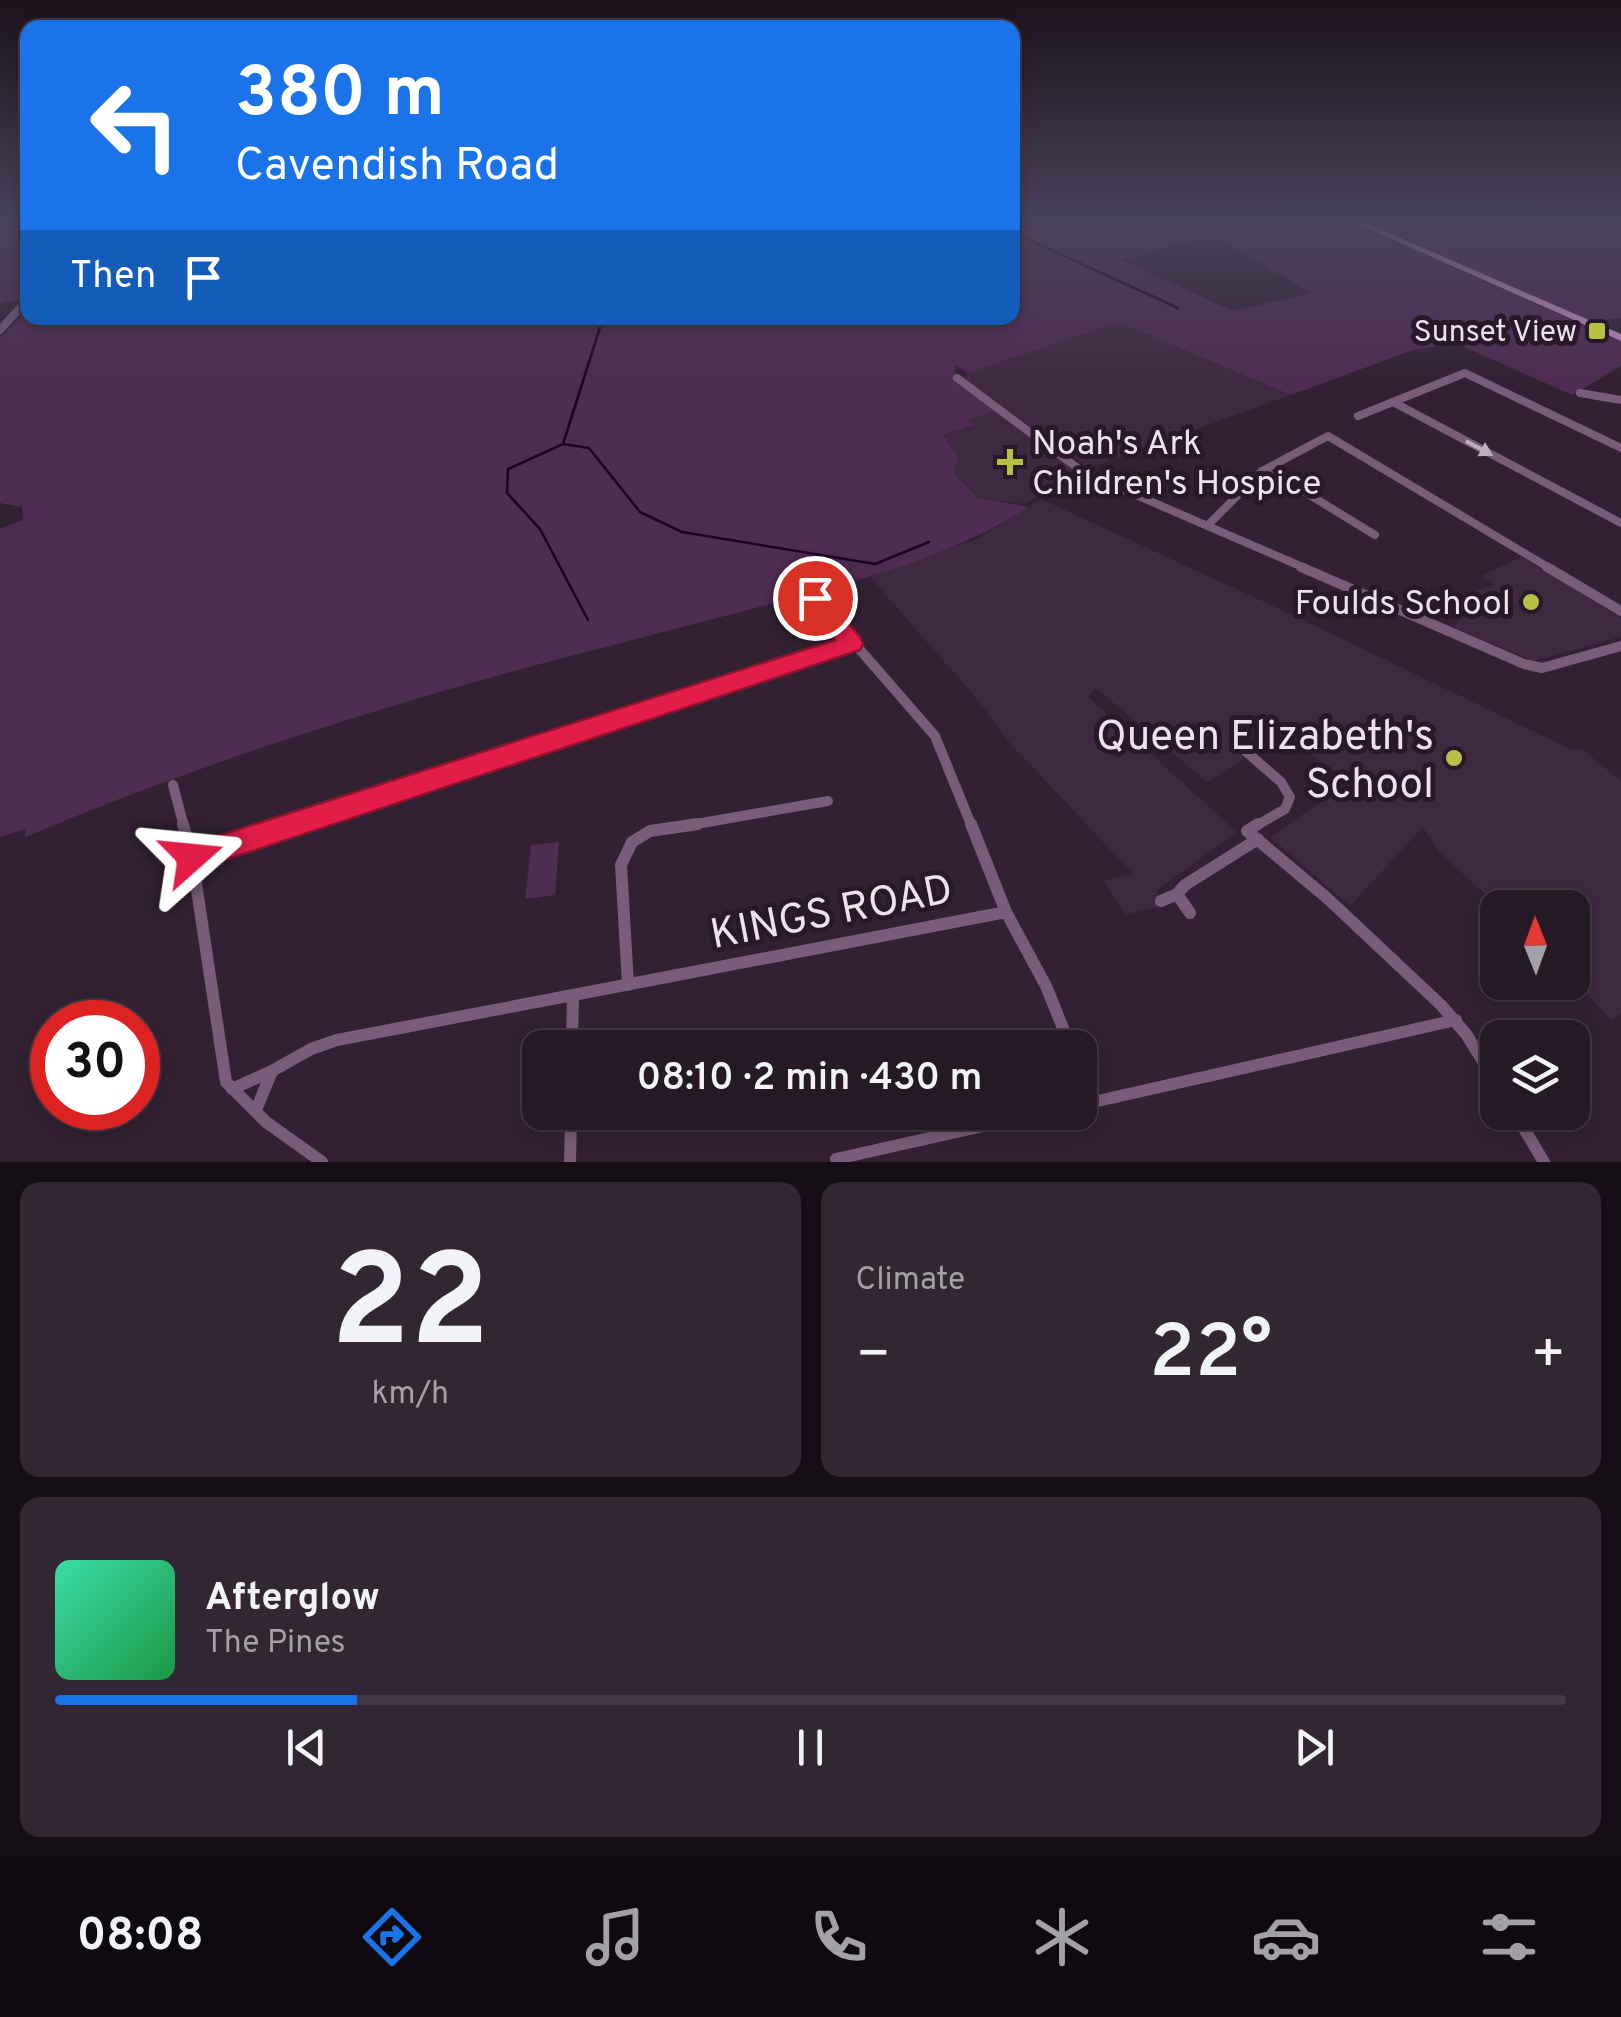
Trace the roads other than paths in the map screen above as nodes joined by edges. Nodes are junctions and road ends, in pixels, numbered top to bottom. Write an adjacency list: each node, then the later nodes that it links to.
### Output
1 (1476, 274): 4 (main road)
2 (20, 308): 3 (street)
3 (0, 330)
4 (1621, 338)
5 (957, 378): 13 (street)
6 (1580, 393): 7 (street)
7 (1621, 400)
8 (1393, 402): 9 (street); 10 (street); 12 (street, one-way to 12)
9 (1358, 416)
10 (1621, 448)
11 (1262, 471): 13 (street); 14 (street); 16 (street)
12 (1621, 523)
13 (1206, 526): 18 (street)
14 (1375, 535)
15 (815, 598): 17 (street)
16 (1621, 611)
17 (851, 644): 23 (street); 26 (street)
18 (1621, 646)
19 (1235, 742): 22 (street)
20 (173, 786): 23 (street)
21 (828, 800): 28 (street)
22 (1252, 835): 24 (street); 30 (street)
23 (192, 857): 35 (street)
24 (1177, 894): 25 (street); 27 (street)
25 (1161, 901)
26 (1006, 912): 28 (street, KINGS ROAD); 32 (street, KINGS ROAD)
27 (1190, 913)
28 (628, 985): 29 (street, KINGS ROAD)
29 (573, 995): 31 (street); 34 (street, KINGS ROAD)
30 (1456, 1020): 33 (street); 36 (street)
31 (572, 1030)
32 (1064, 1030)
33 (1480, 1057)
34 (272, 1071): 35 (street, KINGS ROAD); 37 (street)
35 (232, 1089): 37 (street)
36 (1097, 1101)
37 (256, 1110): 42 (street)
38 (571, 1130): 43 (street)
39 (967, 1130): 41 (street)
40 (1525, 1130): 44 (street)
41 (836, 1160)
42 (322, 1162)
43 (570, 1162)
44 (1544, 1162)

